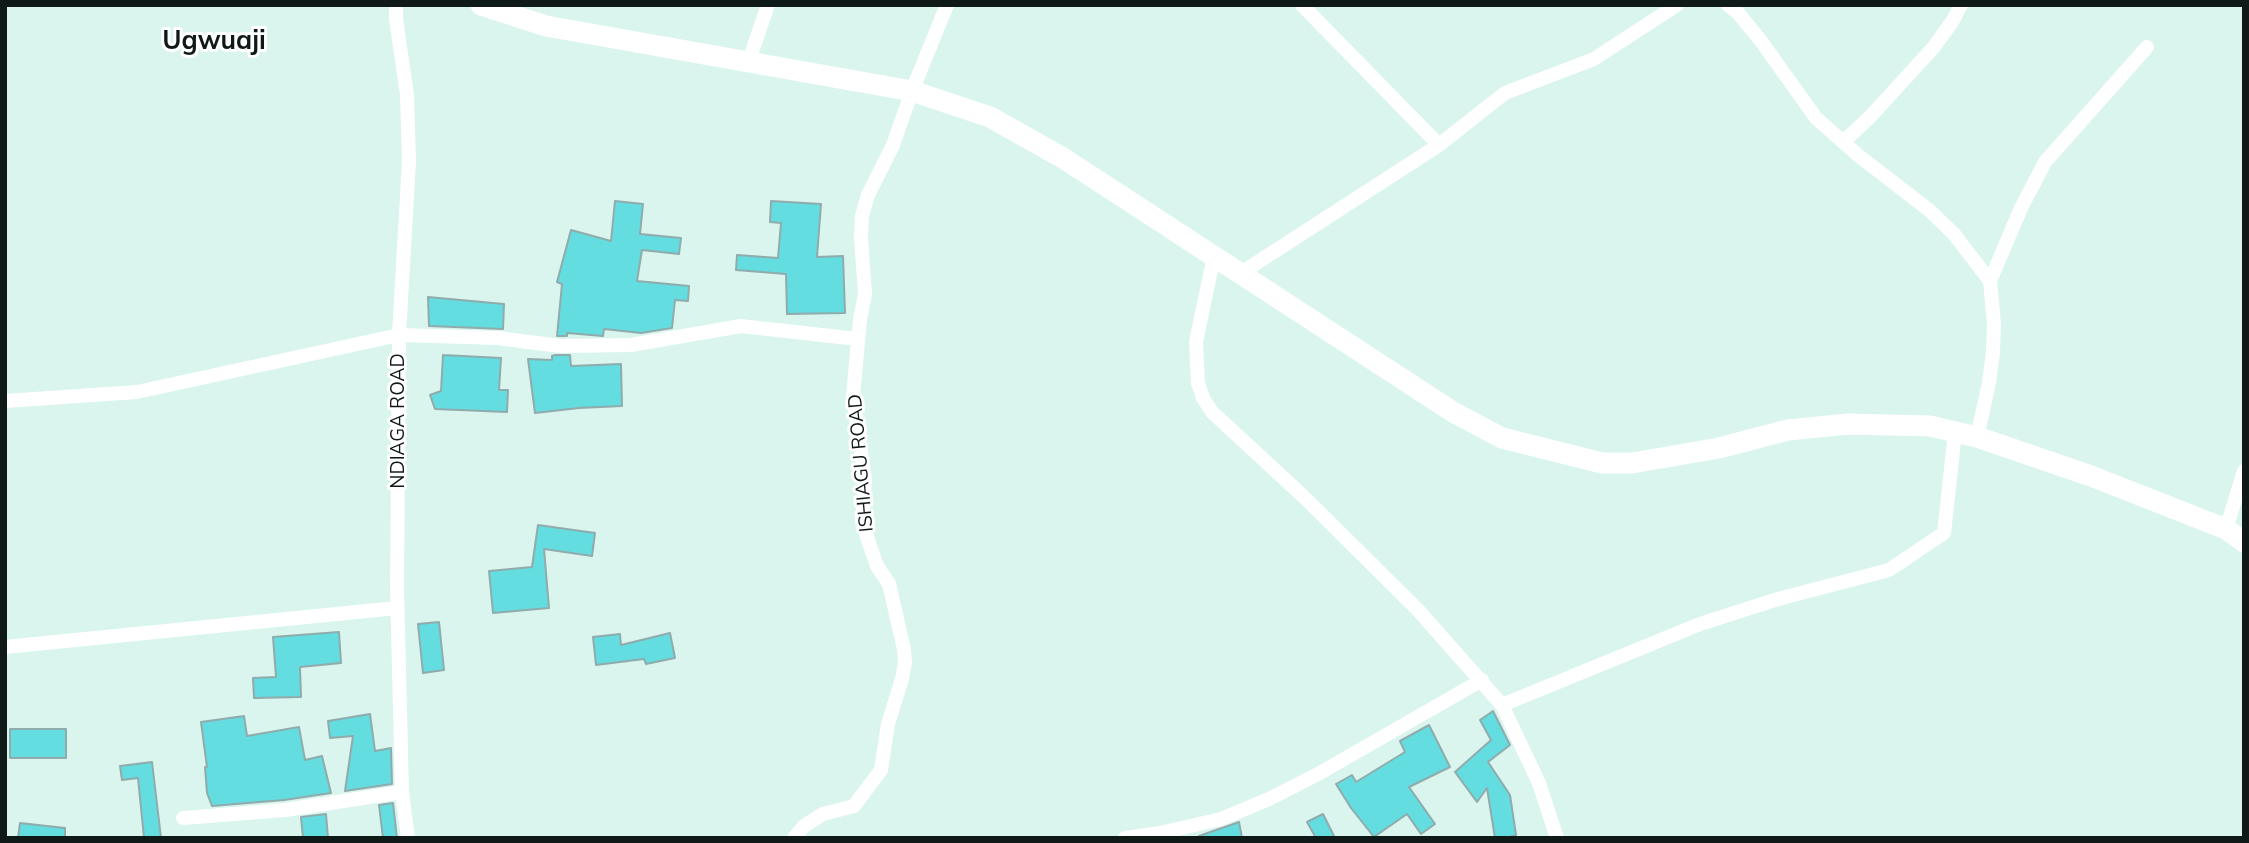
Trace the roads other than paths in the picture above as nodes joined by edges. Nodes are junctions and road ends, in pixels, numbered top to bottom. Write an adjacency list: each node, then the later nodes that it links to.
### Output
1 (397, 5): 17 (street, NDIAGA ROAD)
2 (481, 5): 10 (main road)
3 (768, 5): 10 (street)
4 (947, 5): 11 (street, ISHIAGU ROAD)
5 (1302, 5): 13 (street)
6 (1677, 5): 13 (street)
7 (1728, 5): 12 (street)
8 (1961, 5): 12 (street)
9 (2147, 47): 16 (street)
10 (748, 63): 11 (main road)
11 (912, 91): 14 (main road); 18 (street, ISHIAGU ROAD)
12 (1843, 142): 16 (street)
13 (1439, 145): 15 (street)
14 (1214, 256): 15 (main road); 27 (street)
15 (1241, 273): 20 (main road)
16 (1990, 281): 21 (street)
17 (399, 335): 18 (street); 19 (street); 25 (street, NDIAGA ROAD)
18 (858, 339): 32 (street, ISHIAGU ROAD)
19 (5, 401)
20 (1955, 432): 21 (main road); 28 (street)
21 (1977, 437): 23 (main road)
22 (2244, 471): 23 (street)
23 (2225, 529): 24 (main road)
24 (2244, 542)
25 (397, 608): 26 (street); 29 (street, NDIAGA ROAD)
26 (5, 647)
27 (1482, 680): 28 (street); 33 (street)
28 (1502, 705): 34 (street)
29 (402, 792): 30 (street); 31 (street, NDIAGA ROAD)
30 (183, 818)
31 (408, 838)
32 (794, 838)
33 (1125, 838)
34 (1556, 838)

